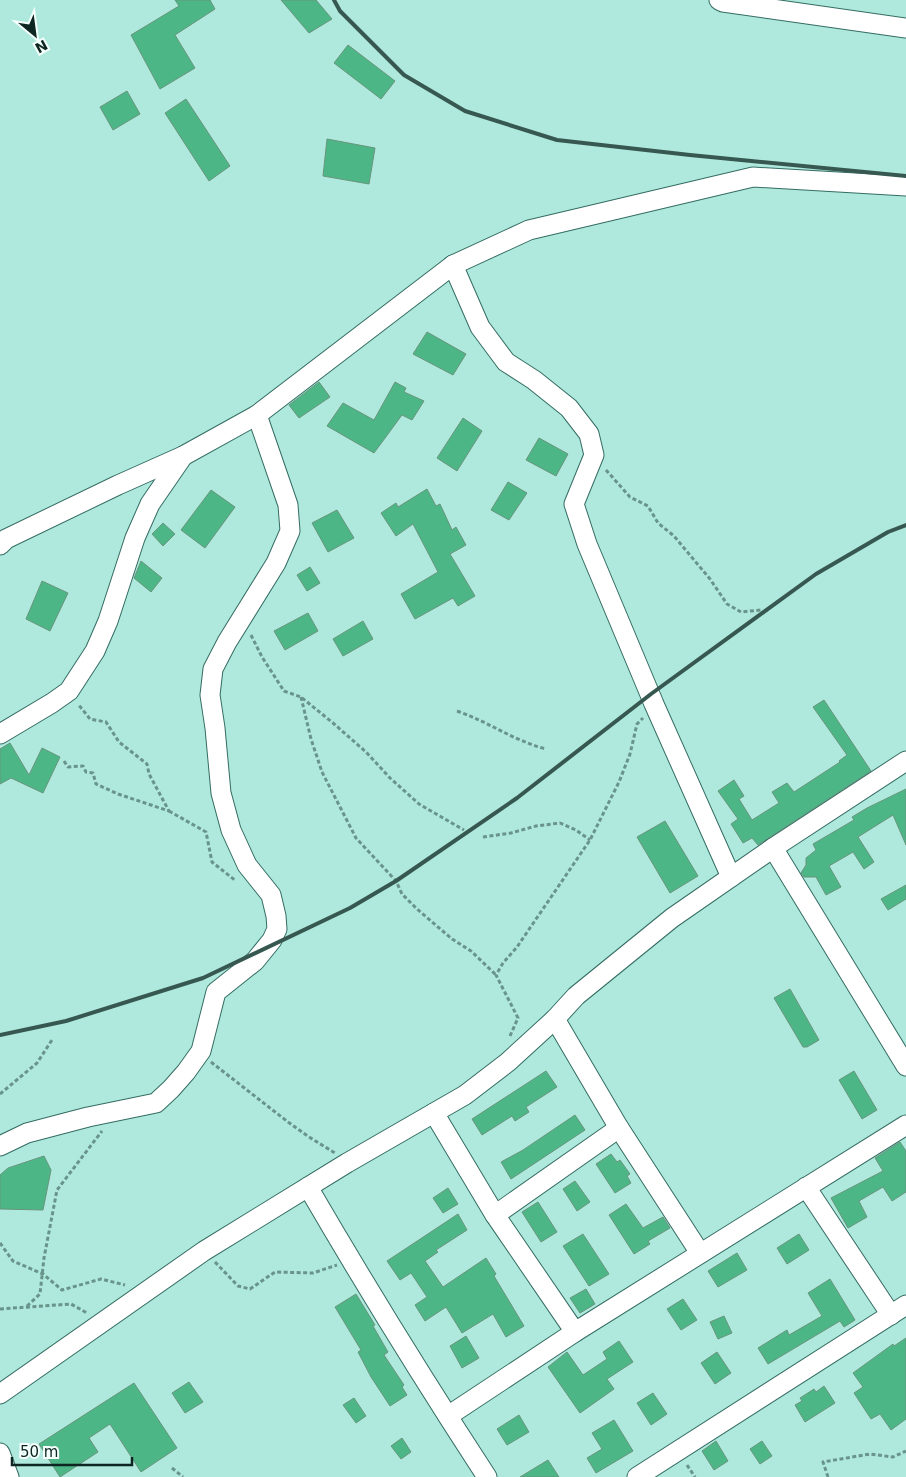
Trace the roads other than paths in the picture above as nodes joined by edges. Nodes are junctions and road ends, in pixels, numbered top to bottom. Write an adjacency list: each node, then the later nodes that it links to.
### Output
1 (719, 0): 2 (street)
2 (906, 28)
3 (906, 186): 4 (street)
4 (453, 265): 5 (street); 11 (street)
5 (257, 415): 6 (street); 17 (street)
6 (183, 456): 7 (street); 8 (street)
7 (0, 545)
8 (0, 734)
9 (906, 762): 10 (street)
10 (773, 848): 11 (street); 13 (street)
11 (731, 877): 12 (street)
12 (555, 1019): 14 (street); 16 (street)
13 (906, 1066)
14 (434, 1113): 18 (street); 20 (street)
15 (906, 1125): 19 (street)
16 (619, 1128): 20 (street); 21 (street)
17 (0, 1146)
18 (308, 1187): 24 (street); 25 (street)
19 (806, 1187): 21 (street); 22 (street)
20 (495, 1215): 23 (street)
21 (700, 1253): 23 (street)
22 (898, 1310): 29 (street)
23 (574, 1332): 25 (street)
24 (0, 1394)
25 (448, 1416): 28 (street)
26 (0, 1453): 27 (street)
27 (9, 1477)
28 (487, 1477)
29 (637, 1477)

